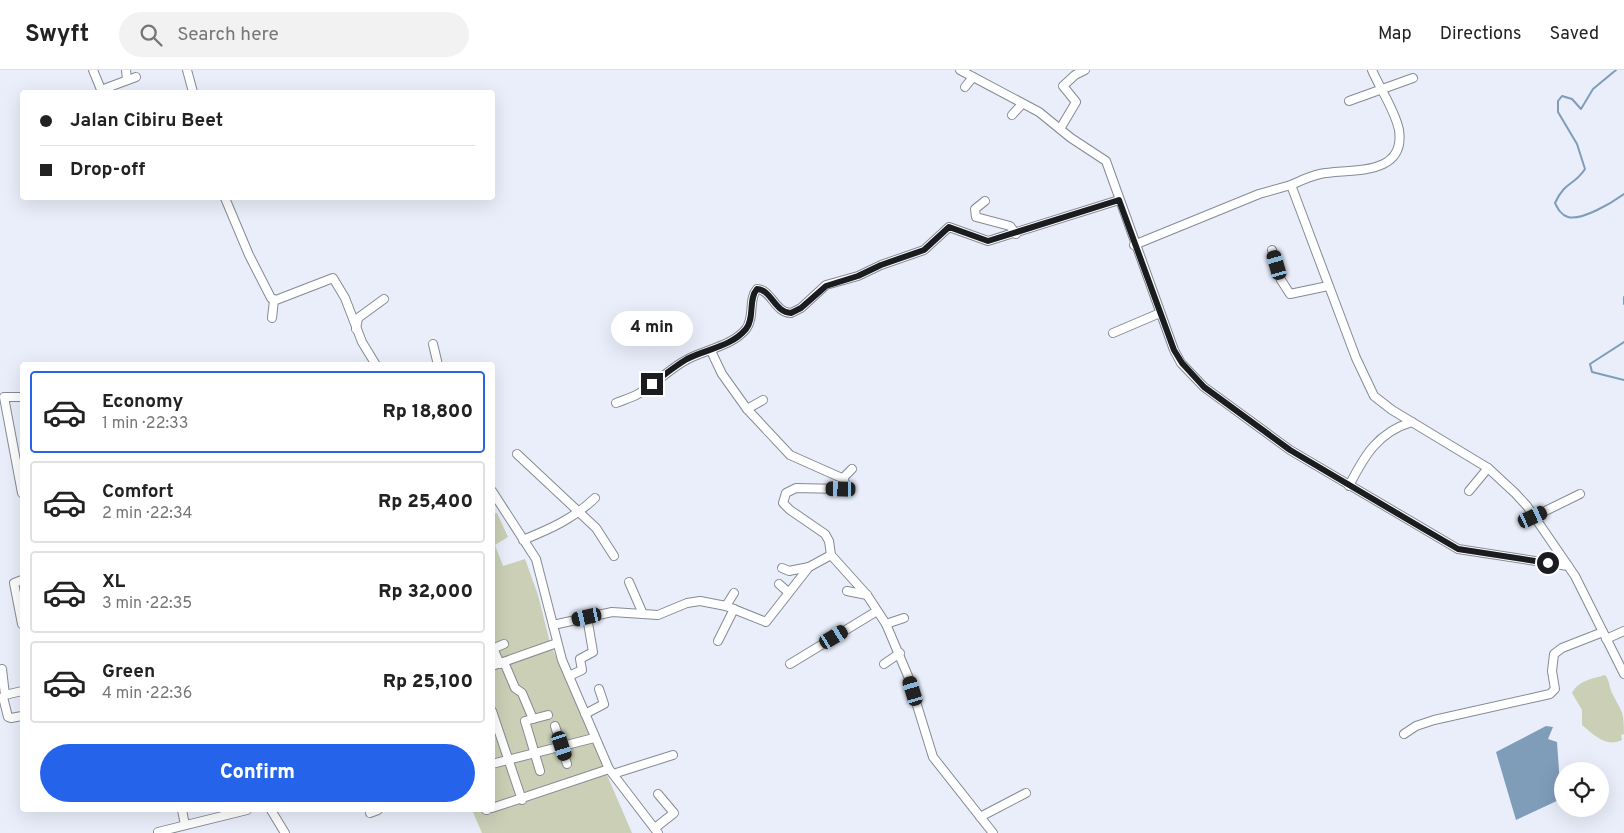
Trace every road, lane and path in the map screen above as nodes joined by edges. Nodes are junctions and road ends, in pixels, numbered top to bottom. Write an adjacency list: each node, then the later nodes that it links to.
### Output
1 (93, 70): 13 (street)
2 (126, 70): 10 (street)
3 (187, 70): 15 (street)
4 (960, 70): 8 (street)
5 (1085, 70): 19 (street)
6 (1372, 70): 12 (street)
7 (136, 77): 10 (street)
8 (973, 77): 11 (street); 17 (street)
9 (1414, 78): 12 (street)
10 (127, 80): 14 (street)
11 (965, 87)
12 (1380, 89): 16 (street); 20 (street)
13 (102, 90)
14 (104, 90)
15 (193, 90)
16 (1348, 101)
17 (1022, 104): 18 (street); 19 (street)
18 (1012, 115)
19 (1060, 129): 23 (street)
20 (1291, 185): 25 (street); 27 (street)
21 (225, 200): 29 (street)
22 (985, 200): 24 (street)
23 (1119, 200): 24 (street); 25 (street)
24 (1016, 234): 35 (street)
25 (1134, 245): 30 (street)
26 (1272, 250): 27 (street)
27 (1328, 286): 42 (street)
28 (384, 299): 32 (street)
29 (274, 300): 31 (street); 32 (street)
30 (1160, 313): 33 (street); 48 (street)
31 (272, 318)
32 (356, 329): 36 (street)
33 (1113, 333)
34 (433, 344): 37 (street)
35 (711, 351): 40 (street); 41 (street)
36 (374, 362)
37 (437, 362)
38 (20, 397): 47 (street)
39 (763, 400): 41 (street)
40 (616, 403)
41 (747, 409): 46 (street)
42 (1412, 422): 44 (street); 48 (street)
43 (517, 454): 53 (street)
44 (1488, 468): 49 (street); 54 (street)
45 (852, 469): 46 (street)
46 (843, 478): 56 (street)
47 (20, 481)
48 (1349, 486): 58 (street)
49 (1469, 492)
50 (1580, 494): 54 (street)
51 (495, 496): 55 (street)
52 (595, 498): 53 (street)
53 (579, 514): 55 (street); 57 (street)
54 (1533, 517): 58 (street)
55 (523, 540): 76 (street)
56 (830, 555): 59 (street); 67 (street)
57 (614, 556)
58 (1568, 566): 78 (street)
59 (809, 567): 60 (street); 65 (street)
60 (782, 568)
61 (20, 581): 71 (street)
62 (629, 582): 72 (street)
63 (779, 584): 65 (street)
64 (848, 591): 67 (street)
65 (788, 592): 69 (street)
66 (734, 593): 68 (street)
67 (867, 595): 70 (street)
68 (726, 606): 69 (street); 72 (street)
69 (734, 609): 79 (street)
70 (878, 610): 75 (street); 85 (street)
71 (20, 614)
72 (643, 614): 73 (street)
73 (587, 617): 76 (street); 89 (street)
74 (904, 618): 75 (street)
75 (886, 624): 83 (street)
76 (553, 625): 80 (street)
77 (1624, 631): 78 (street)
78 (1605, 635): 88 (street); 99 (street)
79 (718, 641)
80 (557, 643): 84 (street); 89 (street)
81 (504, 644): 82 (street)
82 (495, 646)
83 (900, 653): 86 (street); 116 (street)
84 (499, 664): 97 (street)
85 (790, 664)
86 (884, 664)
87 (2, 669): 92 (street)
88 (1624, 674)
89 (569, 676): 93 (street)
90 (599, 689): 93 (street)
91 (20, 692): 92 (street)
92 (5, 695): 95 (street)
93 (585, 714): 100 (street)
94 (548, 715): 97 (street)
95 (20, 716)
96 (495, 719): 104 (street)
97 (533, 719): 102 (street)
98 (555, 726): 101 (street)
99 (1404, 734)
100 (594, 738): 101 (street); 108 (street)
101 (562, 746): 102 (street); 106 (street)
102 (535, 753): 104 (street); 107 (street)
103 (673, 755): 108 (street)
104 (509, 759): 105 (street); 111 (street)
105 (495, 763)
106 (568, 764)
107 (540, 771)
108 (611, 772): 111 (street); 118 (street)
109 (1026, 793): 116 (street)
110 (658, 794): 118 (street)
111 (522, 800): 112 (street)
112 (495, 807)
113 (182, 812): 117 (street)
114 (239, 812): 117 (street)
115 (272, 812): 120 (street)
116 (980, 817): 121 (street)
117 (184, 825): 119 (street)
118 (657, 831)
119 (158, 832)
120 (285, 833)
121 (993, 833)

